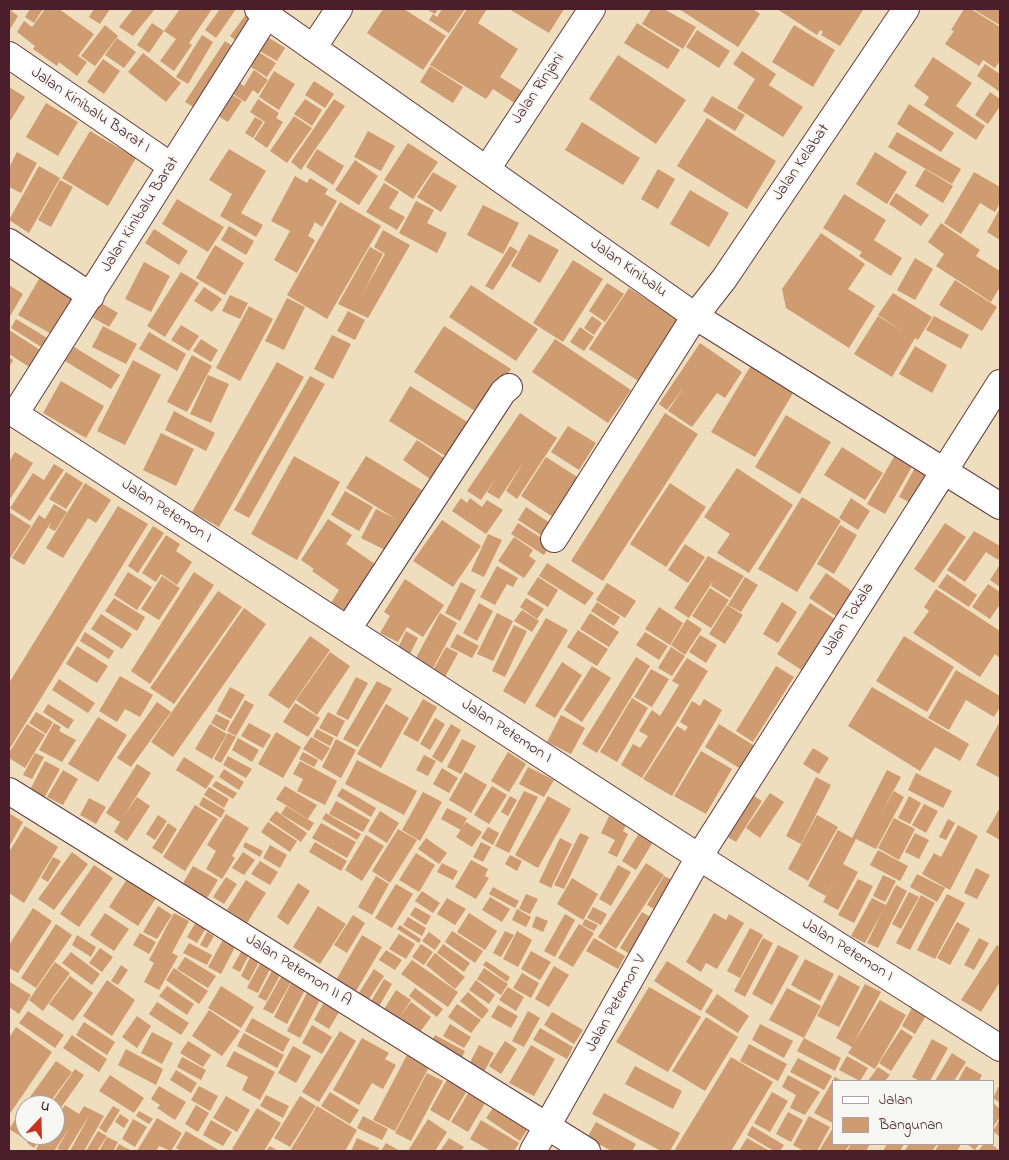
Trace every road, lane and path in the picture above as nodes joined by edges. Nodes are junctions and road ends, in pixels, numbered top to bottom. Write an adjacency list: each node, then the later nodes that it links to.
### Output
1 (340, 9): 5 (street)
2 (592, 9): 8 (street, Jalan Rinjani)
3 (906, 9): 11 (street, Jalan Kelabat)
4 (262, 12): 5 (street, Jalan Kinibalu); 7 (street, Jalan Kinibalu Barat)
5 (314, 48): 8 (street, Jalan Kinibalu)
6 (9, 55): 7 (street, Jalan Kinibalu Barat I)
7 (171, 166): 10 (street, Jalan Kinibalu Barat)
8 (487, 169): 11 (street, Jalan Kinibalu)
9 (9, 242): 10 (street)
10 (90, 296): 14 (street, Jalan Kinibalu Barat)
11 (695, 316): 15 (street, Jalan Kinibalu); 17 (street, Jalan Kelabat)
12 (1000, 383): 15 (street, Jalan Tokala)
13 (509, 387): 18 (street)
14 (12, 412): 18 (street, Jalan Petemon I)
15 (944, 470): 16 (street, Jalan Kinibalu); 20 (street, Jalan Tokala)
16 (1000, 506)
17 (554, 539)
18 (348, 629): 20 (street, Jalan Petemon I)
19 (9, 791): 22 (street, Jalan Petemon II A)
20 (699, 857): 21 (street, Jalan Petemon I); 22 (street, Jalan Petemon V)
21 (1000, 1048)
22 (548, 1127): 23 (street, Jalan Petemon V); 24 (street, Jalan Petemon II A)
23 (533, 1151)
24 (587, 1151)

